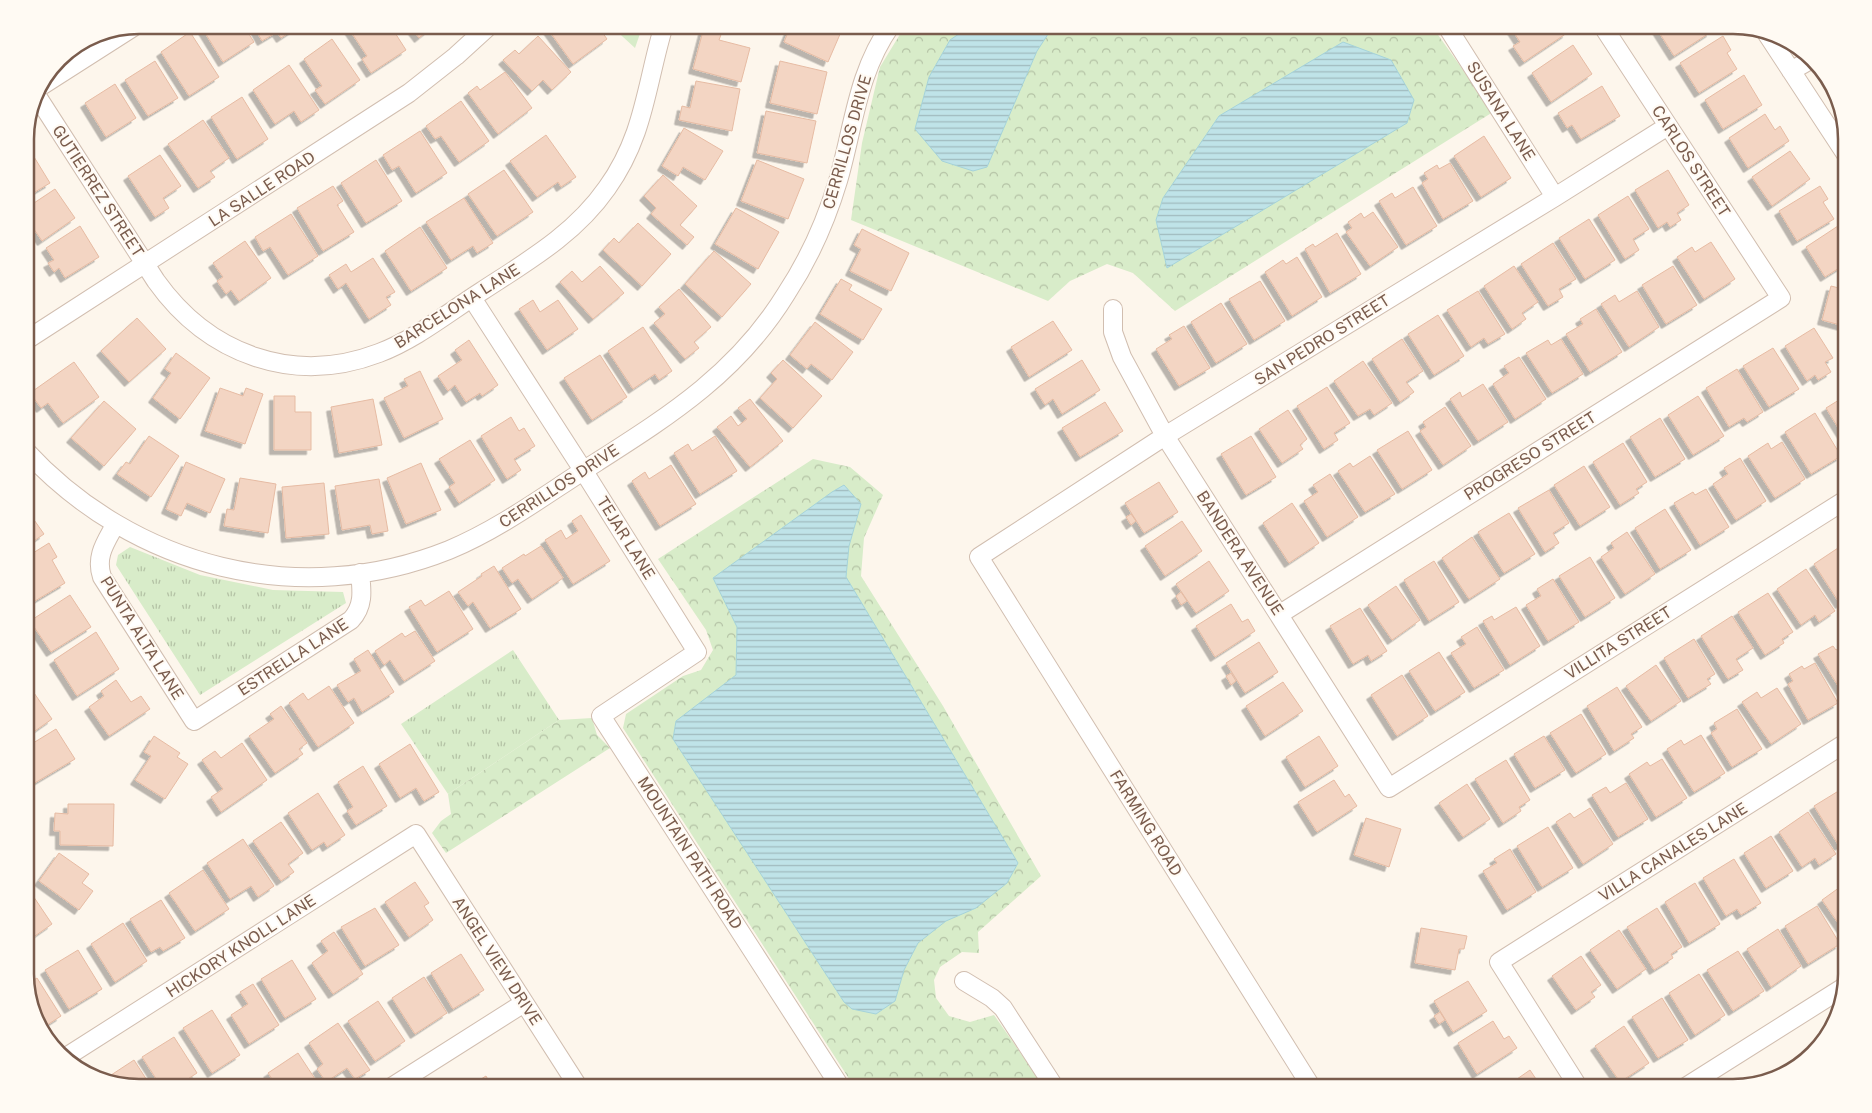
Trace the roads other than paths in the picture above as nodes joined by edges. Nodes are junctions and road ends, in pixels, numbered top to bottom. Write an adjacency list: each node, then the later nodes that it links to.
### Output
1 (480, 34): 15 (street, LA SALLE ROAD)
2 (662, 34): 16 (street, BARCELONA LANE)
3 (886, 34): 22 (street, CERRILLOS DRIVE)
4 (1452, 34): 14 (street, SUSANA LANE)
5 (1608, 34): 12 (street, CARLOS STREET)
6 (120, 36): 10 (street)
7 (1772, 41): 9 (street)
8 (1806, 63): 9 (street)
9 (1791, 71): 13 (street)
10 (52, 79)
11 (40, 103): 15 (street, GUTIERREZ STREET)
12 (1668, 126): 14 (street, SAN PEDRO STREET); 17 (street, CARLOS STREET)
13 (1838, 142)
14 (1556, 197): 20 (street, SAN PEDRO STREET)
15 (144, 264): 16 (street, BARCELONA LANE); 19 (street, LA SALLE ROAD)
16 (472, 298): 22 (street, TEJAR LANE)
17 (1781, 298): 27 (street, PROGRESO STREET)
18 (1113, 309): 20 (street, BANDERA AVENUE)
19 (34, 335)
20 (1165, 436): 25 (street, SAN PEDRO STREET); 27 (street, BANDERA AVENUE)
21 (34, 459): 24 (street, CERRILLOS DRIVE)
22 (583, 470): 26 (street, CERRILLOS DRIVE); 28 (street, TEJAR LANE)
23 (1838, 505): 31 (street, VILLITA STREET)
24 (115, 525): 26 (street, CERRILLOS DRIVE); 29 (street, PUNTA ALTA LANE)
25 (980, 557): 41 (street, FARMING ROAD)
26 (360, 573): 29 (street, ESTRELLA LANE)
27 (1280, 614): 31 (street, BANDERA AVENUE)
28 (697, 652): 39 (street, MOUNTAIN PATH ROAD)
29 (194, 721)
30 (1838, 748): 42 (street, VILLA CANALES LANE)
31 (1390, 788)
32 (416, 834): 35 (street, ANGEL VIEW DRIVE); 36 (street, HICKORY KNOLL LANE)
33 (964, 981): 40 (street)
34 (1836, 993): 43 (street)
35 (524, 1003): 37 (street); 38 (street, ANGEL VIEW DRIVE)
36 (70, 1054)
37 (404, 1079)
38 (573, 1079)
39 (835, 1079)
40 (1049, 1079)
41 (1306, 1079)
42 (1573, 1079)
43 (1698, 1079)

